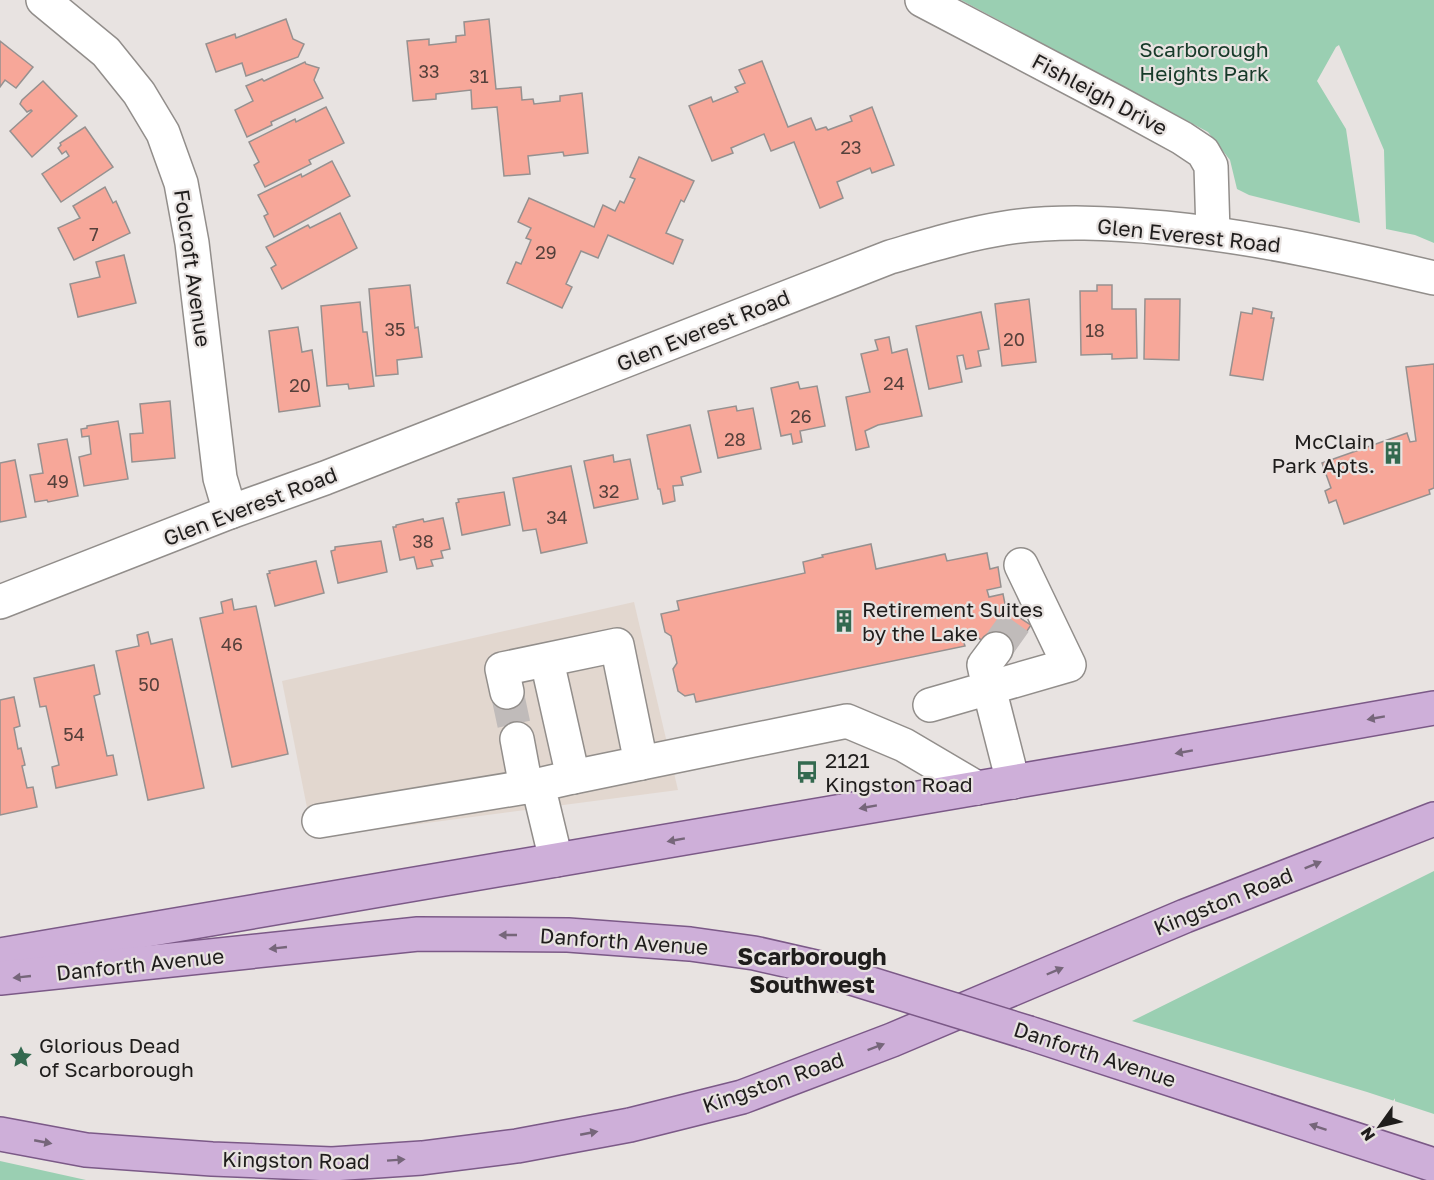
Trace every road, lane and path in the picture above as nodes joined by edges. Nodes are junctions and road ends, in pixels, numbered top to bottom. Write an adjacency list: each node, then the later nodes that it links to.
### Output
1 (43, 0): 5 (street, Folcroft Avenue)
2 (922, 0): 3 (street, Fishleigh Drive)
3 (1213, 233): 4 (street, Glen Everest Road); 5 (street, Glen Everest Road)
4 (1434, 278)
5 (230, 512): 7 (street, Glen Everest Road)
6 (1025, 592): 10 (street)
7 (0, 602)
8 (996, 649): 10 (street)
9 (547, 661): 11 (street); 15 (street); 16 (street)
10 (989, 688): 12 (street); 17 (street)
11 (507, 692)
12 (930, 705)
13 (1434, 708): 17 (main road, one-way to 17)
14 (517, 739): 18 (street)
15 (641, 763): 16 (street); 19 (street)
16 (573, 777): 18 (street)
17 (1013, 782): 19 (main road)
18 (532, 786): 21 (street); 22 (street)
19 (977, 788): 22 (main road, one-way to 22)
20 (1434, 819): 26 (main road, Kingston Road, one-way to 20)
21 (319, 821)
22 (556, 860): 23 (main road)
23 (0, 955)
24 (0, 978): 27 (main road, Danforth Avenue, one-way to 24, bridge)
25 (0, 1134): 26 (main road, Kingston Road, one-way to 26)
26 (86, 1150): 28 (main road)
27 (1434, 1165)
28 (188, 1180)

